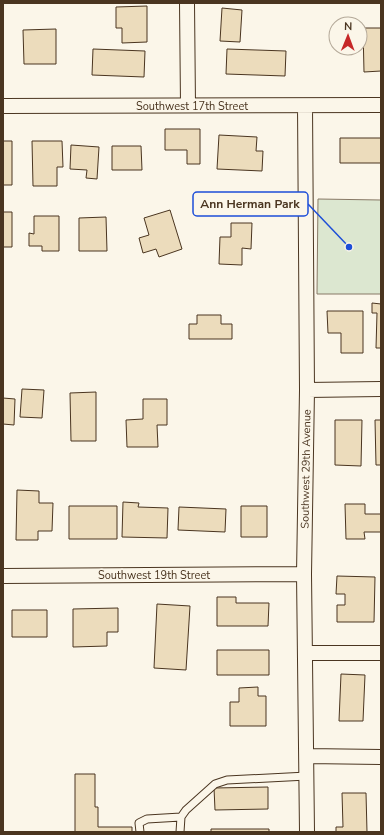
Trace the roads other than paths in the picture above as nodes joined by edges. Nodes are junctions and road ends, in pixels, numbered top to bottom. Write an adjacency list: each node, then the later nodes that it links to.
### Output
1 (188, 3): 2 (street)
2 (188, 105): 4 (street, Southwest 17th Street); 5 (street, Southwest 17th Street)
3 (381, 105): 5 (street, Southwest 17th Street)
4 (3, 106)
5 (305, 106): 7 (street, Southwest 29th Avenue)
6 (381, 389): 7 (street)
7 (307, 390): 8 (street, Southwest 29th Avenue)
8 (304, 574): 9 (street, Southwest 19th Street); 10 (street, Southwest 29th Avenue)
9 (3, 576)
10 (306, 653): 11 (street); 12 (street, Southwest 29th Avenue)
11 (381, 653)
12 (307, 756): 13 (street); 14 (street, Southwest 29th Avenue)
13 (381, 757)
14 (307, 776): 15 (lane); 18 (street, Southwest 29th Avenue)
15 (181, 817): 16 (lane); 17 (lane)
16 (140, 832)
17 (180, 832)
18 (307, 832)

